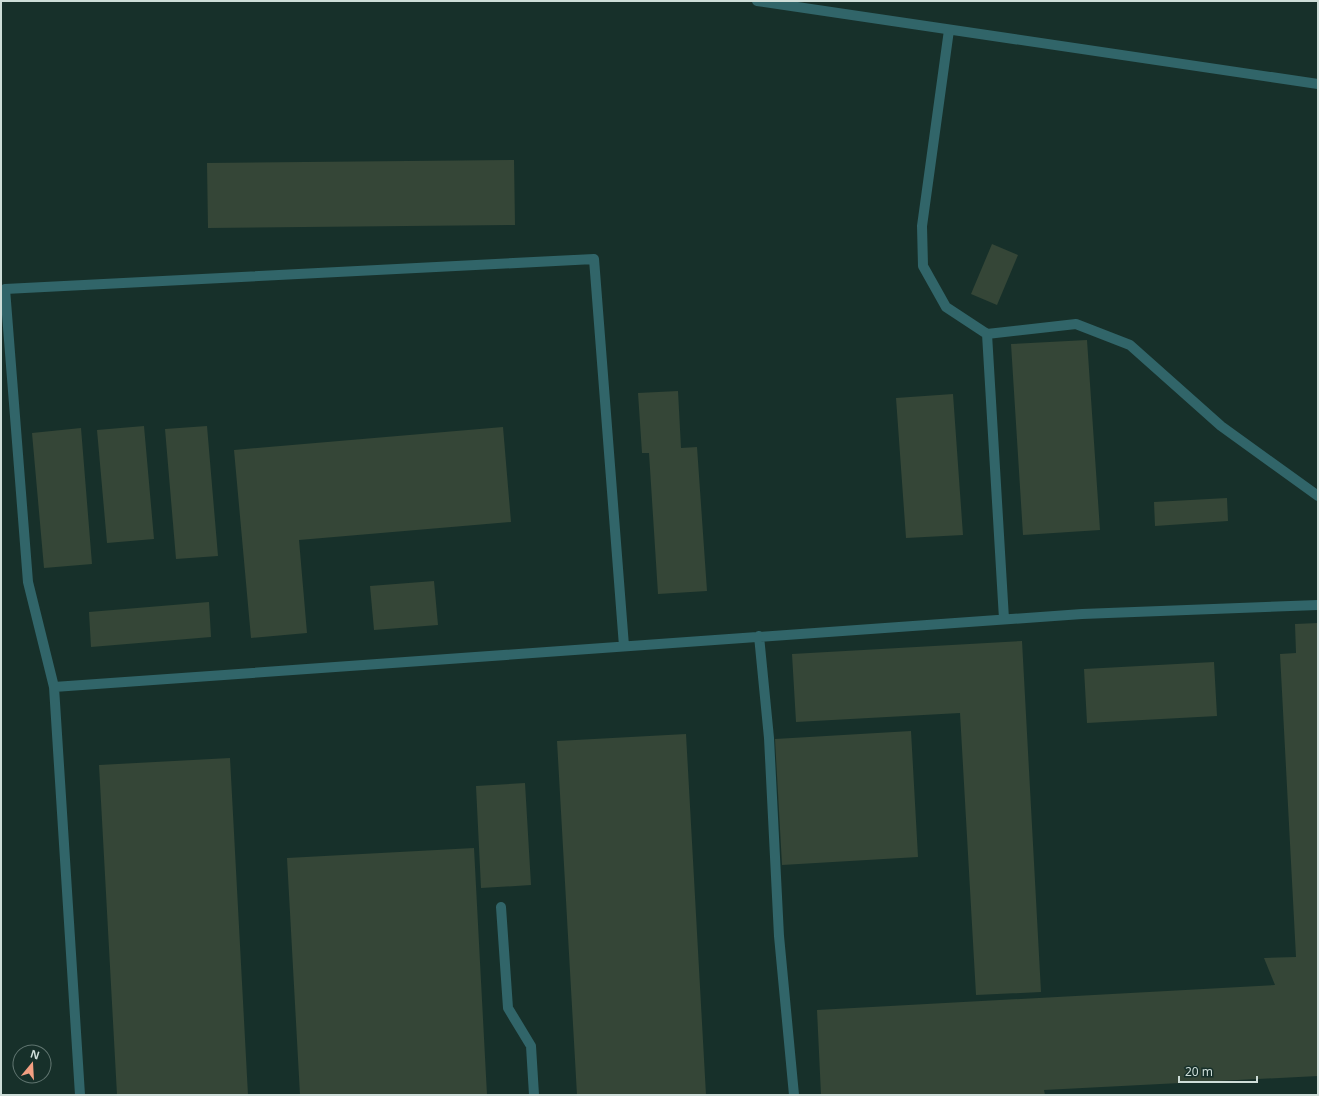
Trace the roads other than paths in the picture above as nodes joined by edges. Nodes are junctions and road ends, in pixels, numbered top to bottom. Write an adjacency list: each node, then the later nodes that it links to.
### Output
1 (757, 1): 2 (lane)
2 (949, 30): 3 (lane); 4 (lane)
3 (1318, 84)
4 (987, 334): 5 (lane); 7 (lane)
5 (1318, 496)
6 (1318, 605): 7 (lane)
7 (1004, 619): 8 (lane)
8 (758, 636): 9 (lane); 14 (lane)
9 (624, 646): 10 (lane); 10 (lane)
10 (54, 687): 12 (lane)
11 (501, 907): 13 (lane)
12 (80, 1095)
13 (534, 1095)
14 (794, 1095)

